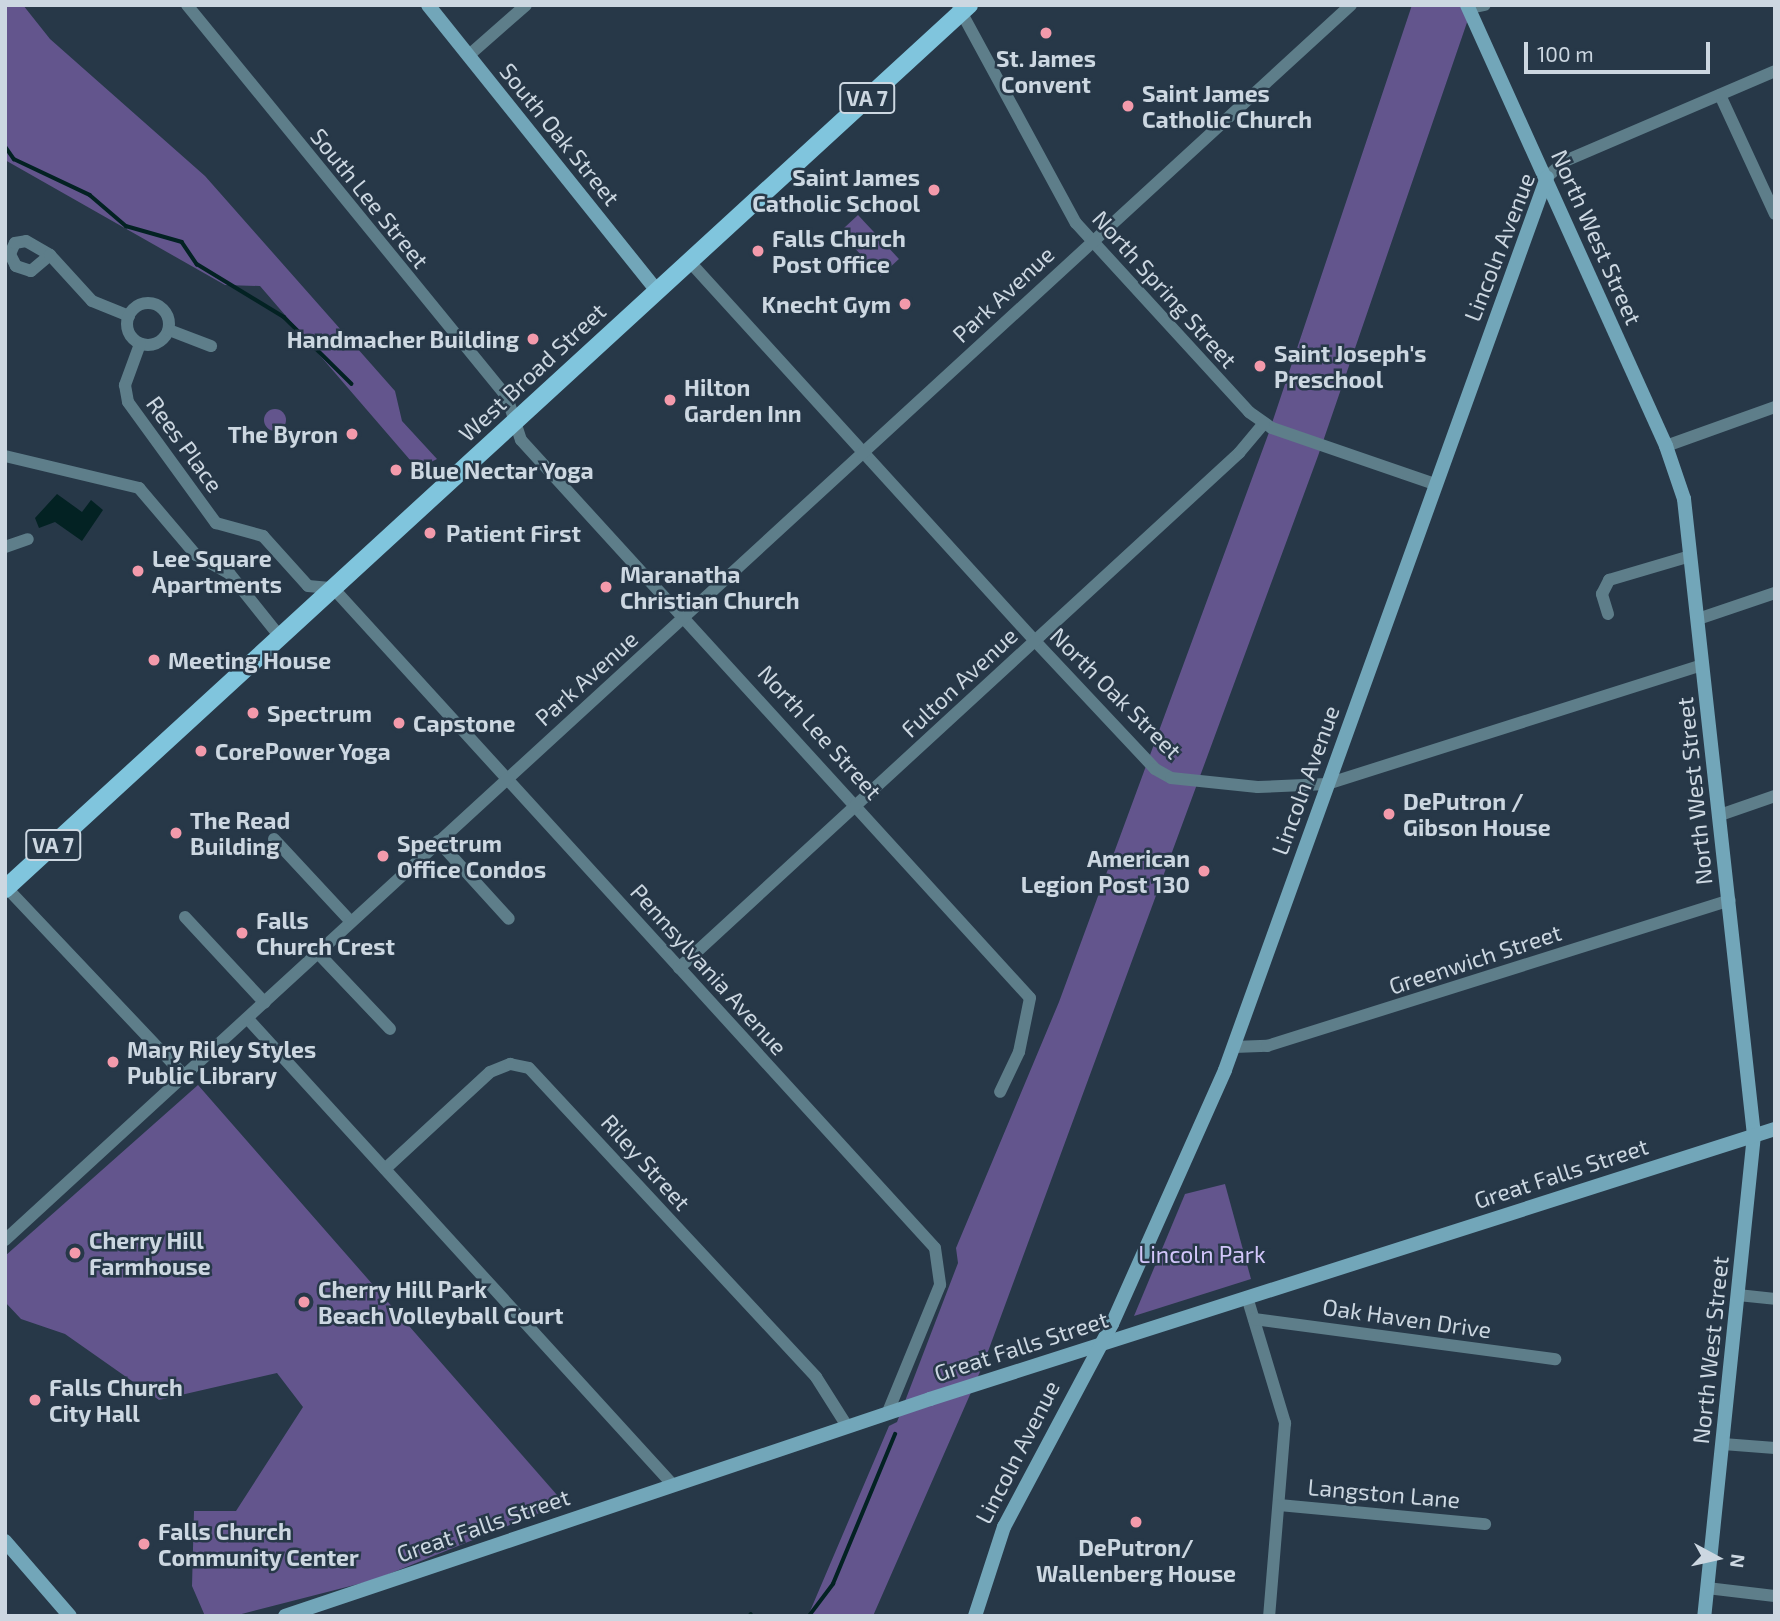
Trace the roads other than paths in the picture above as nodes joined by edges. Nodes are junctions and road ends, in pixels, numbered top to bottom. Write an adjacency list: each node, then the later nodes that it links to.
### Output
1 (187, 5): 22 (street, South Lee Street)
2 (428, 5): 8 (main road, South Oak Street)
3 (526, 5): 8 (street)
4 (1351, 5): 13 (street, Park Avenue)
5 (1485, 5): 6 (street)
6 (1468, 7): 11 (main road, North West Street)
7 (963, 8): 13 (street, North Spring Street); 15 (main road, West Broad Street / VA 7)
8 (468, 56): 16 (main road, South Oak Street)
9 (1775, 71): 10 (street, Lincoln Avenue)
10 (1720, 95): 11 (street, Lincoln Avenue); 12 (street)
11 (1547, 177): 24 (main road, North West Street); 27 (main road, Lincoln Avenue)
12 (1775, 214)
13 (1091, 242): 23 (street, North Spring Street); 25 (street, Park Avenue)
14 (50, 255): 17 (street)
15 (689, 261): 16 (main road, West Broad Street / VA 7); 25 (street, North Oak Street)
16 (657, 290): 22 (main road, West Broad Street / VA 7)
17 (129, 316): 18 (street); 19 (street)
18 (169, 330): 19 (street); 20 (street)
19 (141, 344): 31 (street, Rees Place)
20 (211, 346)
21 (1775, 407): 24 (street)
22 (515, 421): 31 (main road, West Broad Street / VA 7); 34 (street, North Lee Street)
23 (1263, 424): 27 (street, North Spring Street); 37 (street, Fulton Avenue)
24 (1666, 446): 30 (main road, North West Street)
25 (863, 452): 34 (street, Park Avenue); 37 (street, North Oak Street)
26 (5, 456): 36 (street)
27 (1435, 484): 40 (main road, Lincoln Avenue)
28 (28, 539): 29 (street)
29 (5, 547)
30 (1690, 556): 33 (street); 35 (main road, North West Street)
31 (333, 588): 36 (main road, West Broad Street / VA 7); 39 (street, Pennsylvania Avenue)
32 (1775, 593): 35 (street)
33 (1608, 614)
34 (686, 617): 39 (street, Park Avenue); 42 (street, North Lee Street)
35 (1698, 618): 38 (main road, North West Street)
36 (280, 636): 46 (main road, West Broad Street / VA 7)
37 (1035, 640): 40 (street, North Oak Street); 42 (street, Fulton Avenue)
38 (1703, 665): 40 (street, North Oak Street); 43 (main road, North West Street)
39 (510, 782): 45 (street, Park Avenue); 52 (street, Pennsylvania Avenue)
40 (1327, 784): 56 (main road, Lincoln Avenue)
41 (1775, 796): 43 (street)
42 (858, 803): 52 (street, Fulton Avenue); 58 (street, North Lee Street)
43 (1720, 815): 47 (main road, North West Street)
44 (274, 839): 50 (street)
45 (438, 841): 49 (street); 50 (street, Park Avenue)
46 (6, 887): 57 (street)
47 (1729, 900): 56 (street, Greenwich Street); 60 (main road, North West Street)
48 (185, 917): 53 (street)
49 (509, 919)
50 (351, 922): 51 (street, Park Avenue)
51 (317, 952): 53 (street, Park Avenue); 55 (street)
52 (679, 968): 69 (street, Pennsylvania Avenue)
53 (265, 1003): 54 (street, Park Avenue)
54 (248, 1019): 57 (street, Park Avenue); 61 (street)
55 (390, 1029)
56 (1234, 1047): 67 (main road, Lincoln Avenue)
57 (184, 1075): 62 (street, Park Avenue)
58 (1000, 1092)
59 (1775, 1129): 60 (main road, Great Falls Street)
60 (1754, 1135): 63 (main road, North West Street); 64 (main road, Great Falls Street)
61 (385, 1169): 70 (street, Riley Street); 73 (street)
62 (5, 1240)
63 (1738, 1295): 65 (street); 71 (main road, North West Street)
64 (1247, 1297): 66 (street); 67 (main road, Great Falls Street)
65 (1775, 1299)
66 (1254, 1319): 68 (street, Oak Haven Drive); 74 (street)
67 (1102, 1345): 69 (main road, Great Falls Street); 81 (main road, Lincoln Avenue)
68 (1555, 1359)
69 (888, 1412): 70 (main road, Great Falls Street)
70 (847, 1426): 73 (main road, Great Falls Street)
71 (1723, 1444): 72 (street); 77 (main road, North West Street)
72 (1775, 1448)
73 (673, 1485): 80 (main road, Great Falls Street)
74 (1279, 1504): 75 (street, Langston Lane); 82 (street)
75 (1485, 1524)
76 (5, 1541): 79 (main road)
77 (1707, 1588): 78 (street); 83 (main road, North West Street)
78 (1775, 1596)
79 (70, 1616)
80 (285, 1616)
81 (975, 1616)
82 (1269, 1616)
83 (1704, 1616)

